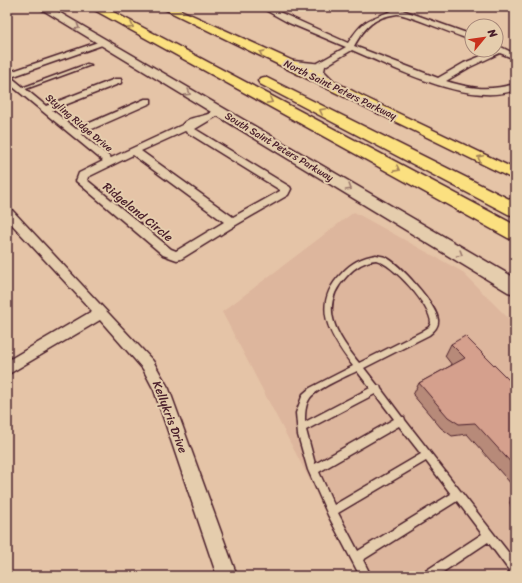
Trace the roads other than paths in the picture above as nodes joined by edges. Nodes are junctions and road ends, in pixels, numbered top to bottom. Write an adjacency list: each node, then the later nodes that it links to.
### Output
1 (43, 7): 11 (main road, South Saint Peters Parkway, one-way to 11)
2 (95, 7): 36 (highway, one-way to 36)
3 (120, 7): 13 (highway)
4 (165, 7): 17 (main road, North Saint Peters Parkway, one-way to 4)
5 (263, 7): 9 (street)
6 (388, 7): 8 (street)
7 (284, 9): 9 (street)
8 (398, 11): 10 (street); 12 (street)
9 (274, 12): 12 (street)
10 (464, 35)
11 (104, 43): 22 (street); 30 (main road, South Saint Peters Parkway, one-way to 30)
12 (351, 47): 20 (street); 24 (street)
13 (200, 48)
14 (504, 52): 15 (street)
15 (515, 57)
16 (481, 58): 24 (street)
17 (284, 63): 20 (main road); 25 (main road, North Saint Peters Parkway)
18 (89, 65): 27 (lane)
19 (7, 66): 22 (street, Styling Ridge Drive)
20 (319, 66): 25 (main road)
21 (250, 74): 37 (highway, one-way to 21)
22 (10, 76): 27 (street, Styling Ridge Drive)
23 (118, 81): 29 (street)
24 (440, 81): 26 (street)
25 (331, 84): 35 (main road, North Saint Peters Parkway, one-way to 25)
26 (515, 87)
27 (21, 89): 29 (street, Styling Ridge Drive)
28 (148, 101): 32 (street)
29 (46, 109): 32 (street, Styling Ridge Drive)
30 (219, 111): 31 (street, Styling Ridge Drive); 42 (main road, South Saint Peters Parkway, one-way to 42)
31 (185, 128): 33 (street, Styling Ridge Drive); 39 (street, Ridgeland Circle)
32 (75, 133): 34 (street, Styling Ridge Drive)
33 (135, 152): 34 (street, Styling Ridge Drive); 39 (street)
34 (110, 162): 39 (street, Ridgeland Circle)
35 (515, 175)
36 (416, 180): 40 (highway); 41 (highway)
37 (515, 210)
38 (7, 212): 43 (street, Kellykris Drive)
39 (232, 222)
40 (515, 233)
41 (515, 246)
42 (515, 287)
43 (101, 312): 45 (street); 56 (street, Kellykris Drive)
44 (359, 366): 44 (lane); 46 (lane); 48 (lane)
45 (7, 369)
46 (377, 389): 47 (lane); 48 (lane)
47 (401, 420): 49 (lane); 50 (lane)
48 (302, 428): 50 (lane)
49 (427, 455): 51 (lane); 52 (lane)
50 (313, 470): 52 (lane)
51 (458, 495): 53 (lane); 54 (lane)
52 (331, 512): 54 (lane)
53 (489, 535): 55 (lane); 58 (lane)
54 (357, 558): 57 (lane)
55 (515, 569)
56 (227, 576)
57 (366, 576)
58 (428, 576)

